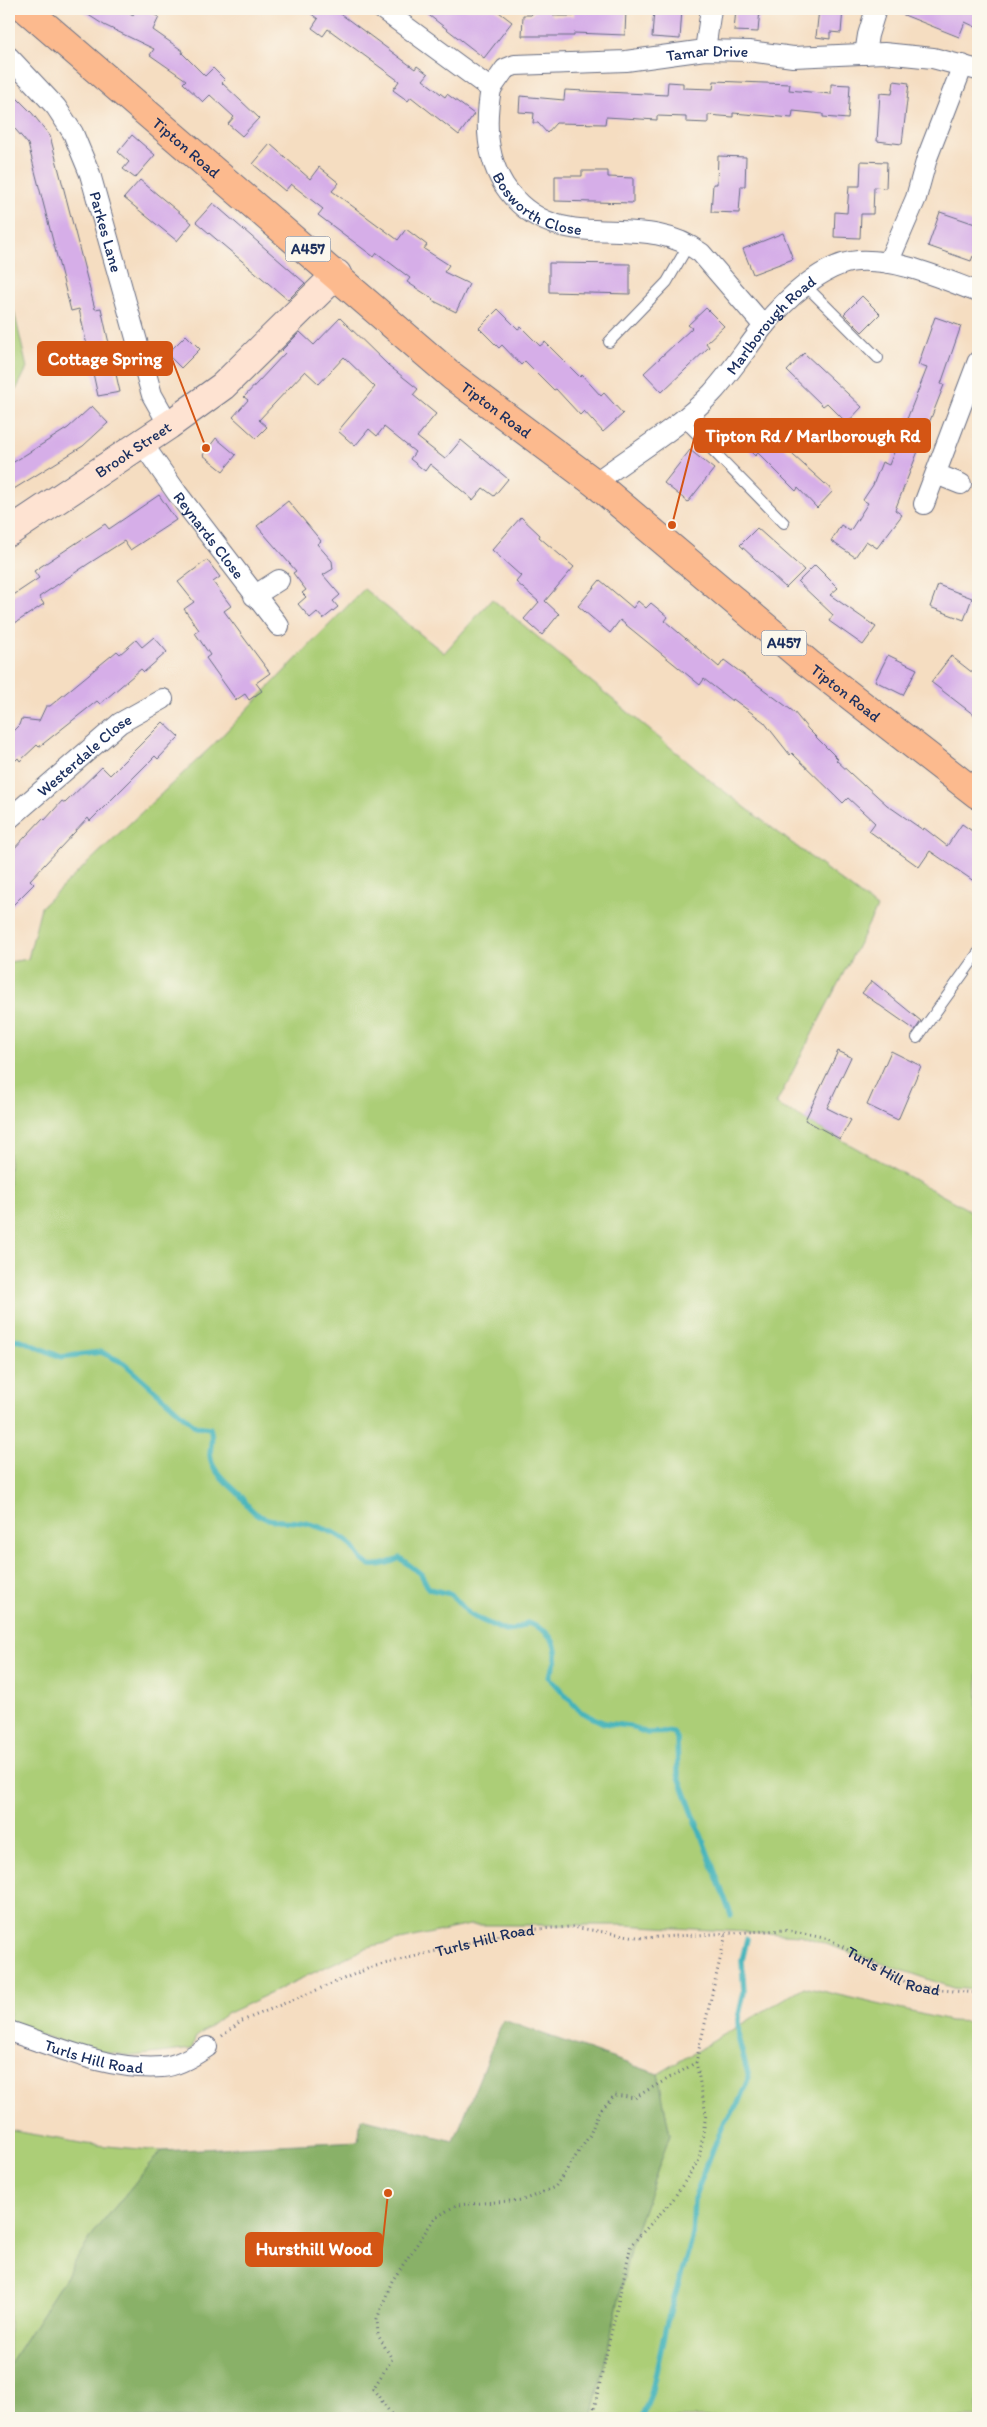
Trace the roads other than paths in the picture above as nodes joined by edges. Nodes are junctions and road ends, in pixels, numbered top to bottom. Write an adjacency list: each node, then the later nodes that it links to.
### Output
1 (26, 9): 12 (main road, Tipton Road / A457)
2 (711, 9): 5 (street)
3 (876, 9): 6 (street)
4 (393, 12): 9 (street)
5 (705, 50): 6 (street, Tamar Drive); 9 (street, Tamar Drive)
6 (865, 54): 8 (street, Tamar Drive)
7 (9, 57): 20 (street, Parkes Lane)
8 (971, 67): 11 (street)
9 (491, 89): 10 (street, Bosworth Close)
10 (689, 244): 15 (street, Bosworth Close); 16 (lane)
11 (888, 263): 13 (street, Marlborough Road); 14 (street, Marlborough Road)
12 (337, 274): 20 (street, Brook Street); 23 (main road, Tipton Road / A457)
13 (805, 286): 15 (street, Marlborough Road); 17 (lane)
14 (978, 292)
15 (764, 326): 19 (street, Marlborough Road)
16 (609, 342)
17 (878, 358)
18 (978, 361): 22 (street)
19 (682, 419): 23 (street, Marlborough Road); 26 (lane)
20 (169, 426): 21 (street, Brook Street)
21 (142, 443): 27 (street, Brook Street); 29 (street, Reynards Close)
22 (936, 474): 24 (street); 25 (street)
23 (595, 483): 32 (main road, Tipton Road / A457)
24 (961, 484)
25 (924, 504)
26 (784, 523)
27 (9, 532)
28 (279, 580): 29 (street)
29 (254, 596): 30 (street, Reynards Close)
30 (279, 626)
31 (163, 698): 33 (street, Westerdale Close)
32 (978, 795)
33 (9, 819)
34 (978, 953): 35 (lane)
35 (917, 1038)
36 (9, 2031): 37 (street, Turls Hill Road)
37 (207, 2047)

